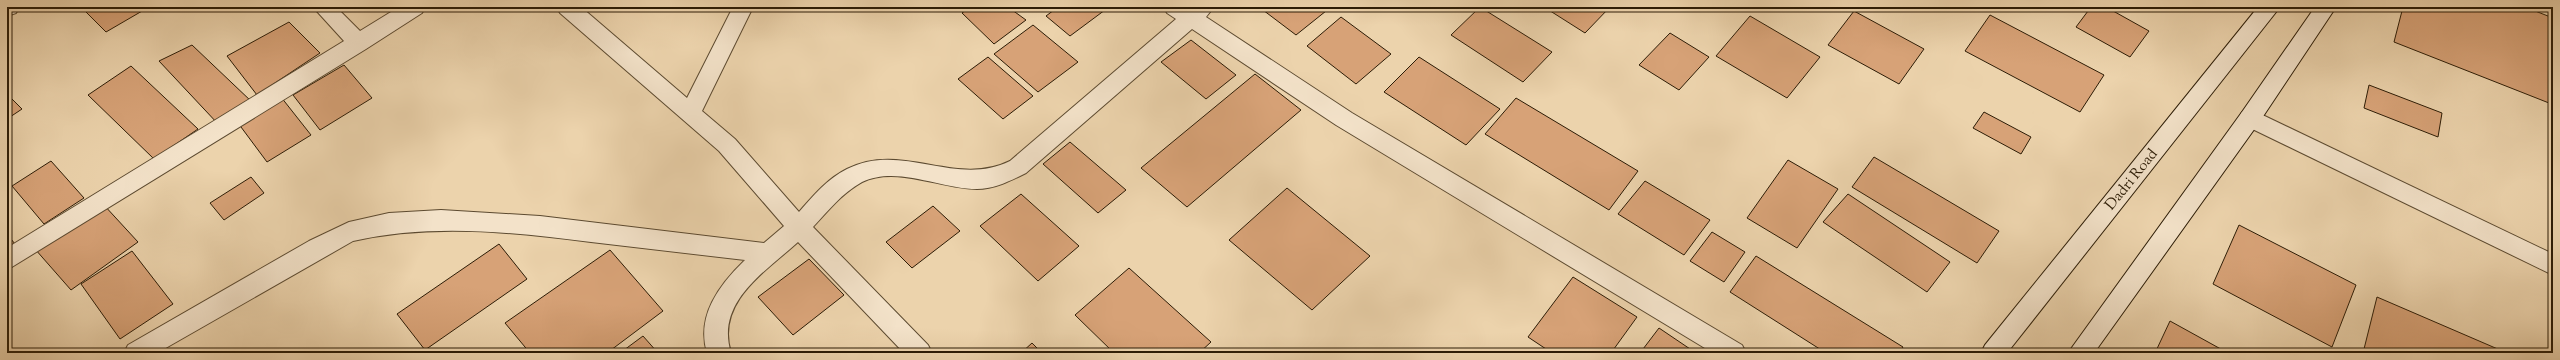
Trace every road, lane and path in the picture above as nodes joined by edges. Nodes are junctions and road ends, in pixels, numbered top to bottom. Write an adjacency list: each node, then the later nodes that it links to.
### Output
1 (323, 7): 8 (street)
2 (415, 7): 8 (street)
3 (566, 7): 9 (street)
4 (743, 7): 9 (street)
5 (2270, 7): 19 (street, Dadri Road)
6 (2326, 7): 10 (street)
7 (1190, 11): 11 (street); 18 (street)
8 (359, 43): 13 (street)
9 (691, 112): 11 (street)
10 (2250, 118): 14 (street); 20 (street)
11 (798, 228): 12 (street); 17 (street)
12 (768, 253): 15 (street); 16 (street)
13 (7, 260)
14 (2553, 265)
15 (136, 353)
16 (719, 353)
17 (920, 353)
18 (1734, 353)
19 (1993, 353)
20 (2080, 353)

